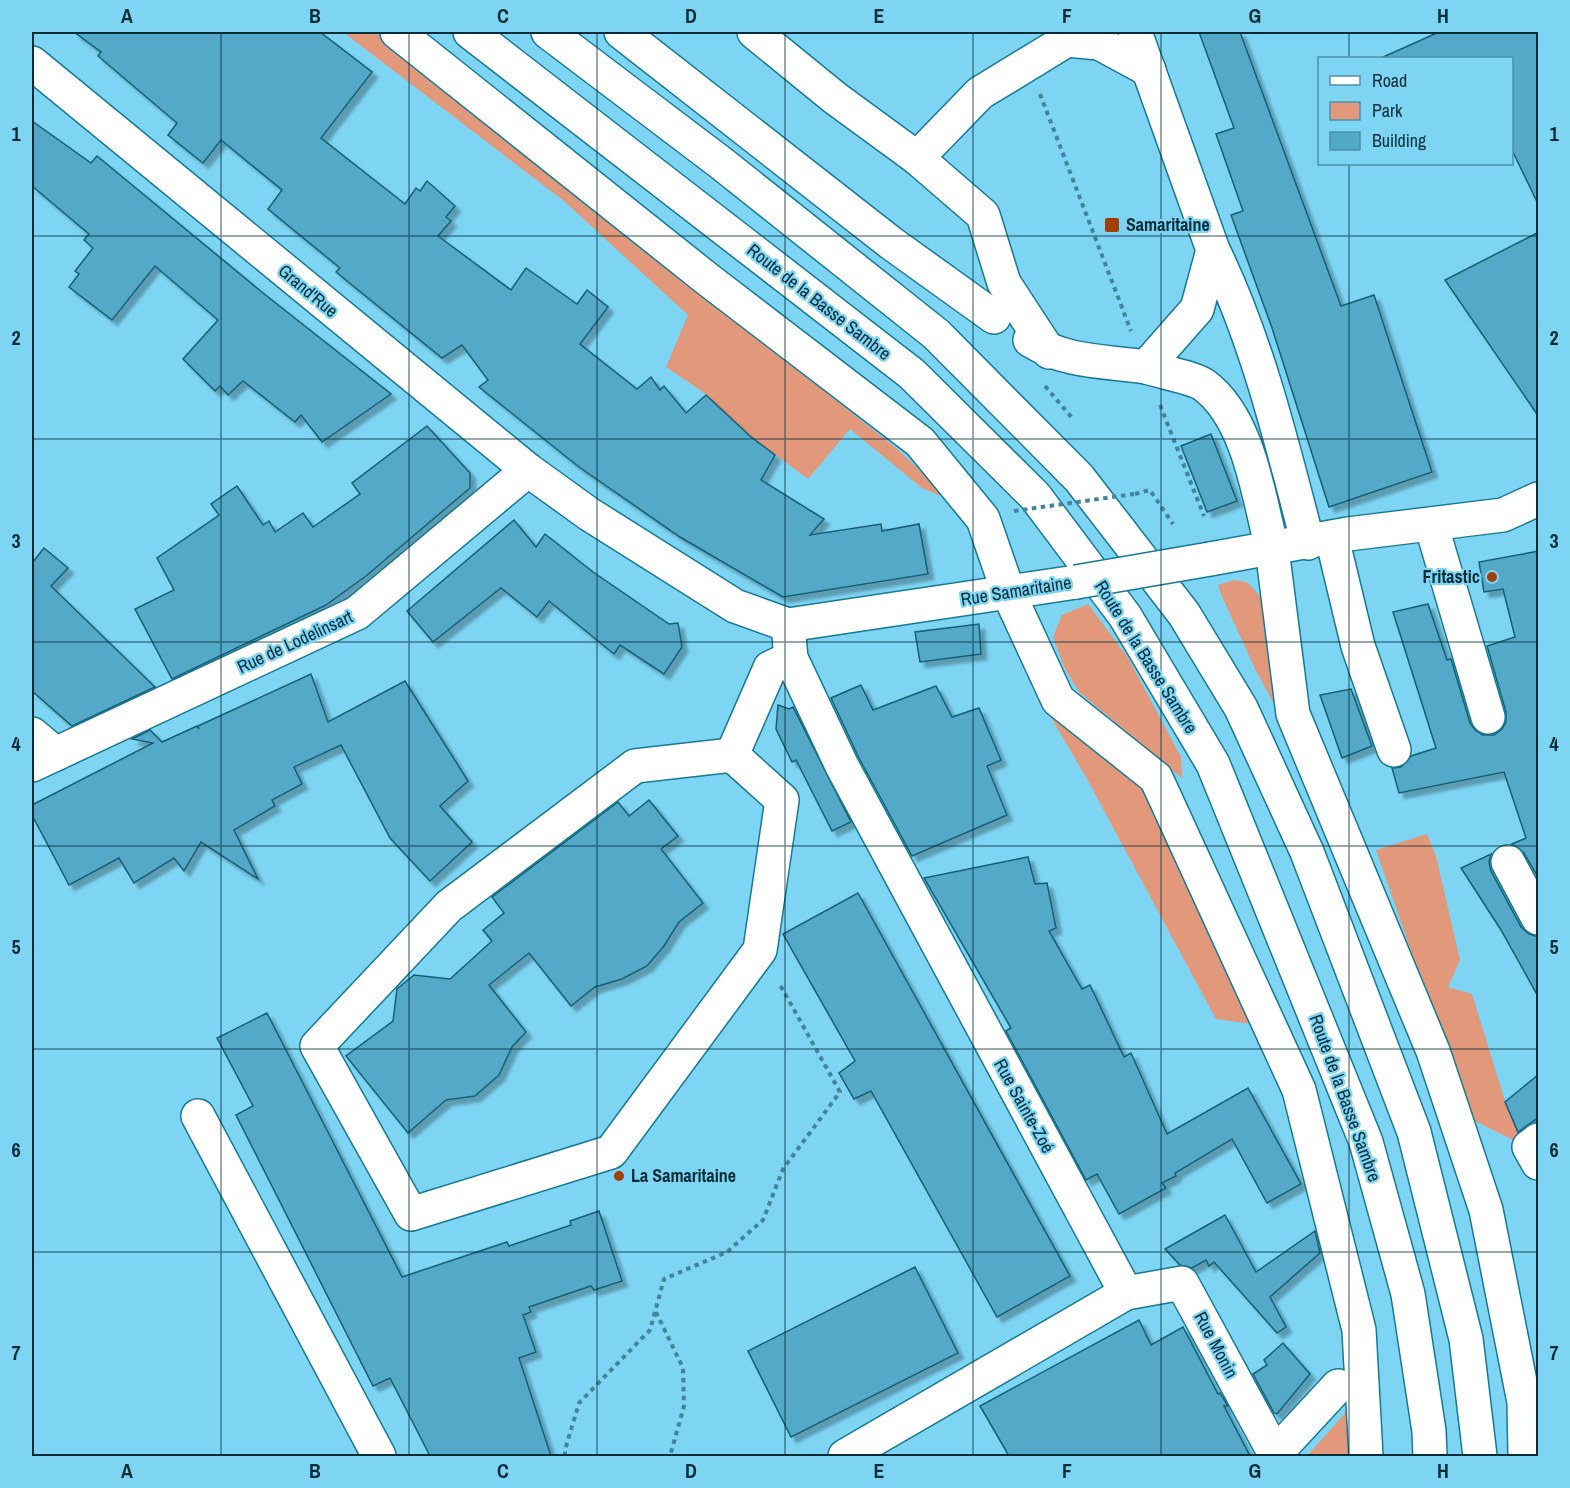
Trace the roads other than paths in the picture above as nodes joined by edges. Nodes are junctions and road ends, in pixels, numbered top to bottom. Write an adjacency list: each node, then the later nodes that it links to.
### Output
1 (397, 32): 20 (main road)
2 (470, 32): 36 (main road, Route de la Basse Sambre)
3 (548, 32): 37 (main road)
4 (621, 32): 12 (main road)
5 (1135, 32): 9 (main road)
6 (1071, 36): 9 (main road); 10 (main road)
7 (765, 40): 10 (main road)
8 (32, 63): 14 (main road, Grand'Rue)
9 (1149, 70): 11 (main road)
10 (917, 158): 12 (main road)
11 (1213, 250): 13 (main road); 18 (main road)
12 (1049, 352): 13 (main road)
13 (1145, 367): 19 (main road)
14 (528, 470): 16 (main road, Grand'Rue); 25 (main road, Rue de Lodelinsart)
15 (1539, 499): 17 (main road, Rue Samaritaine)
16 (589, 514): 21 (main road, Rue Samaritaine)
17 (1431, 524): 18 (main road, Rue Samaritaine); 23 (main road)
18 (1320, 540): 19 (main road, Rue Samaritaine); 24 (main road)
19 (1272, 549): 20 (main road, Rue Samaritaine, bridge); 38 (main road)
20 (1009, 594): 21 (main road, Rue Samaritaine); 35 (main road)
21 (788, 625): 22 (main road, Rue Sainte-Zoé)
22 (791, 658): 26 (main road); 30 (main road, Rue Sainte-Zoé)
23 (1488, 717)
24 (1394, 750)
25 (40, 751)
26 (732, 755): 26 (main road)
27 (1508, 862): 28 (main road)
28 (1539, 918)
29 (198, 1116): 33 (main road)
30 (1126, 1293): 32 (main road, Rue Monin); 34 (main road)
31 (1338, 1386): 32 (main road)
32 (1274, 1455)
33 (379, 1456)
34 (845, 1456)
35 (1366, 1456)
36 (1430, 1456)
37 (1480, 1456)
38 (1525, 1456)

